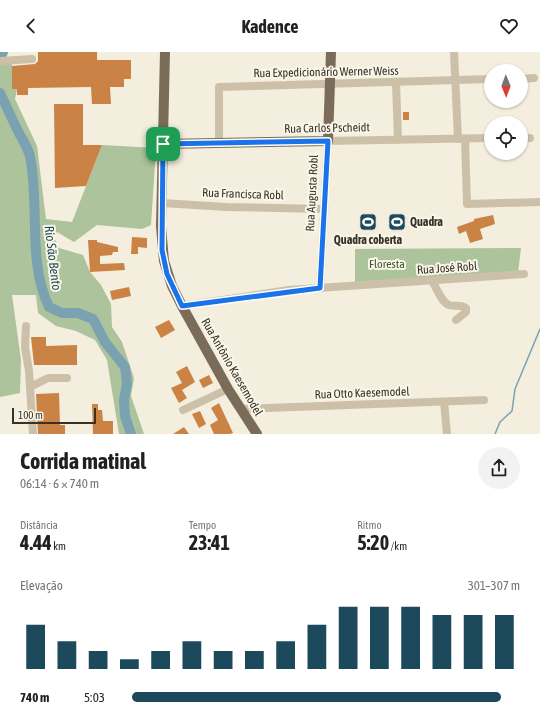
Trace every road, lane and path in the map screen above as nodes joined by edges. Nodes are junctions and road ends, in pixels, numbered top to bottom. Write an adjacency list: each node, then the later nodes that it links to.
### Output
1 (165, 52): 17 (main road, Rua Antônio Kaesemodel)
2 (331, 52): 11 (main road, Rua Augusta Robl)
3 (454, 52): 9 (street)
4 (32, 59): 5 (street)
5 (0, 61)
6 (528, 78): 7 (street)
7 (534, 78)
8 (484, 79): 9 (street, Rua Expedicionário Werner Weiss)
9 (455, 80): 10 (street, Rua Expedicionário Werner Weiss); 13 (street)
10 (396, 82): 11 (street, Rua Expedicionário Werner Weiss); 14 (street)
11 (330, 84): 15 (main road, Rua Augusta Robl); 16 (street, Rua Expedicionário Werner Weiss)
12 (484, 138): 13 (street, Rua Carlos Pscheidt)
13 (461, 139): 14 (street, Rua Carlos Pscheidt); 18 (street)
14 (398, 140): 15 (street, Rua Carlos Pscheidt)
15 (328, 141): 16 (main road, Rua Carlos Pscheidt); 20 (street, Rua Augusta Robl)
16 (219, 143): 17 (main road, Rua Carlos Pscheidt)
17 (163, 144): 19 (main road, Rua Antônio Kaesemodel)
18 (540, 202)
19 (162, 203): 20 (street, Rua Francisca Robl); 24 (main road, Rua Antônio Kaesemodel)
20 (324, 209): 23 (street, Rua Augusta Robl)
21 (524, 274): 22 (street, Rua José Robl)
22 (432, 281): 23 (street, Rua José Robl); 25 (street)
23 (320, 288): 24 (street, Rua José Robl)
24 (182, 306): 29 (main road, Rua Antônio Kaesemodel)
25 (456, 320)
26 (26, 326): 28 (street)
27 (67, 378): 28 (street)
28 (30, 387): 34 (street)
29 (228, 389): 32 (main road, Rua Antônio Kaesemodel); 33 (street)
30 (484, 400): 31 (street, Rua Otto Kaesemodel)
31 (444, 402): 32 (street, Rua Otto Kaesemodel); 36 (street)
32 (240, 409): 35 (main road, Rua Antônio Kaesemodel)
33 (183, 410)
34 (33, 434)
35 (256, 434)
36 (447, 434)

